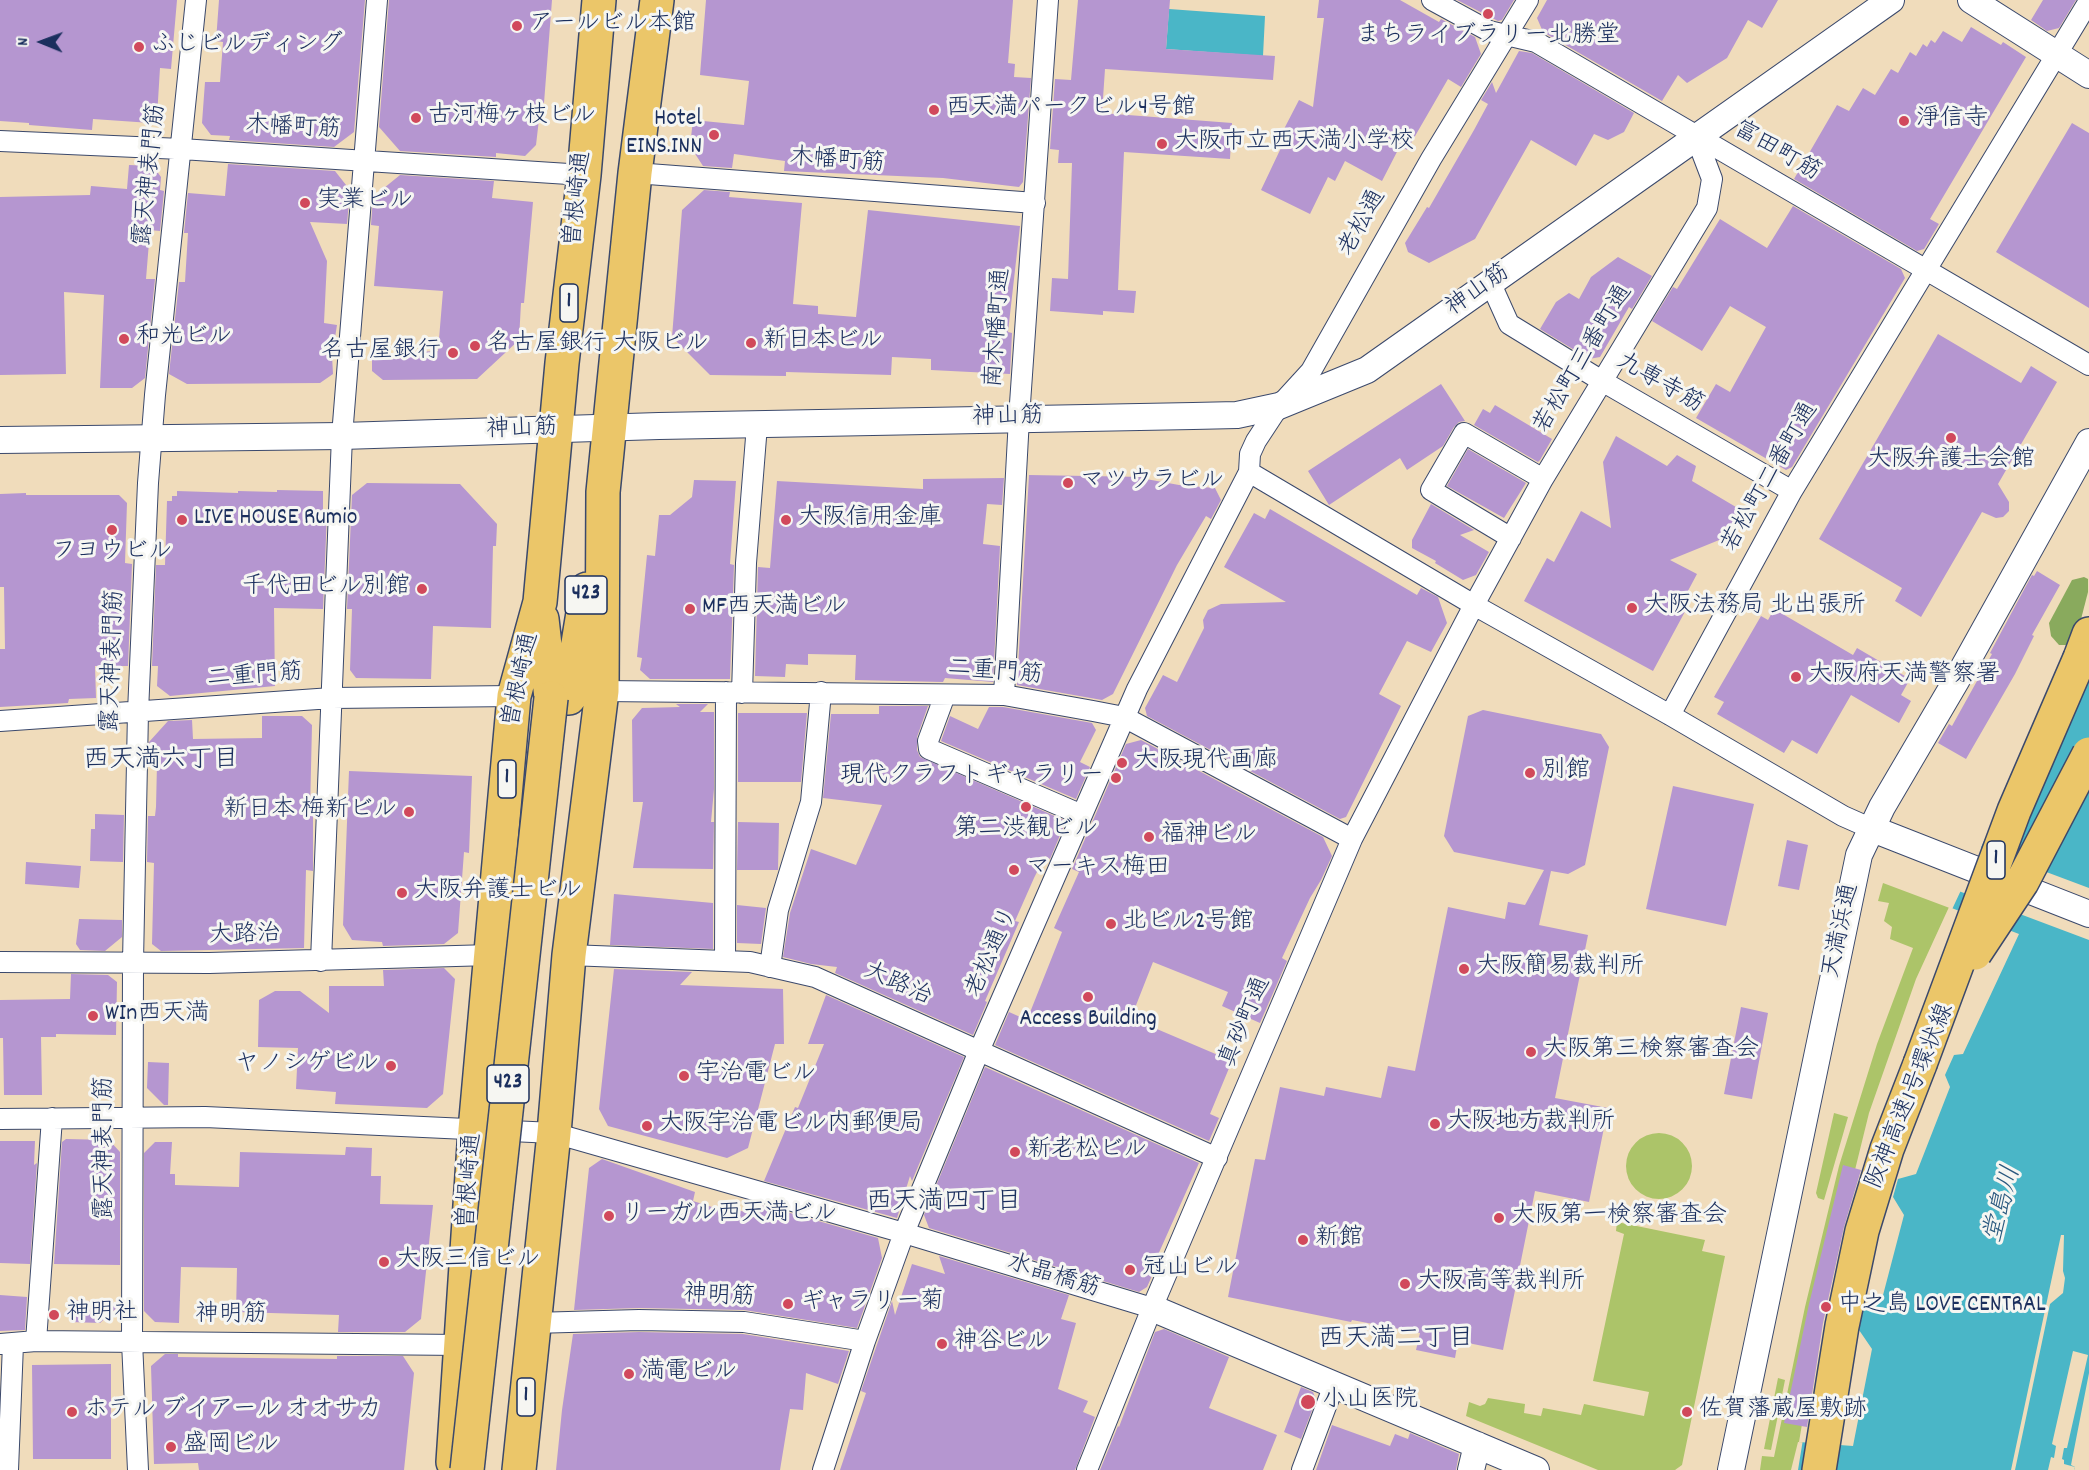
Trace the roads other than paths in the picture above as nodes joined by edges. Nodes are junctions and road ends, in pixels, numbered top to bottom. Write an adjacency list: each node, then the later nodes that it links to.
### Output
1 (196, 0): 16 (street, 露天神表門筋)
2 (377, 0): 17 (street)
3 (599, 0): 19 (highway, 曽根崎通 / 1)
4 (657, 0): 18 (highway, 1)
5 (1048, 0): 20 (street, 南木幡町通)
6 (1432, 0): 11 (street, 富田町筋)
7 (1528, 0): 11 (street, 老松通)
8 (1891, 0): 14 (street, 神山筋)
9 (1971, 0): 12 (street)
10 (2089, 1): 12 (street, 若松町二番町通)
11 (1507, 35): 14 (street, 富田町筋); 25 (street, 老松通)
12 (2056, 56): 13 (street); 21 (street, 若松町二番町通)
13 (2089, 75)
14 (1696, 137): 21 (street, 富田町筋); 22 (street, 神山筋); 24 (street, 若松町三番町通)
15 (0, 141): 16 (street, 木幡町筋)
16 (181, 149): 17 (street, 木幡町筋); 31 (street, 露天神表門筋)
17 (363, 159): 19 (street, 木幡町筋); 30 (street)
18 (635, 173): 20 (street, 木幡町筋); 28 (highway, 1)
19 (584, 175): 29 (highway, 曽根崎通 / 1)
20 (1035, 203): 26 (street, 南木幡町通)
21 (1926, 270): 23 (street, 富田町筋); 36 (street, 若松町二番町通)
22 (1491, 284): 24 (street, 九専寺筋); 25 (street, 神山筋)
23 (2089, 364)
24 (1602, 381): 35 (street, 若松町三番町通); 36 (street, 九専寺筋)
25 (1280, 406): 26 (street, 神山筋); 34 (street, 老松通)
26 (1019, 418): 27 (street, 神山筋); 46 (street, 南木幡町通)
27 (757, 425): 28 (street, 神山筋); 43 (street)
28 (609, 428): 29 (street, 神山筋); 37 (highway, 1)
29 (556, 431): 30 (street, 神山筋); 39 (highway, 曽根崎通 / 1)
30 (342, 436): 31 (street, 神山筋); 48 (street)
31 (151, 438): 32 (street, 神山筋); 50 (street, 露天神表門筋)
32 (0, 440)
33 (2089, 442): 56 (street, 天満浜通)
34 (1249, 472): 40 (street); 52 (street, 老松通り)
35 (1543, 479): 38 (street, 若松町三番町通); 38 (street)
36 (1792, 491): 51 (street, 若松町二番町通)
37 (603, 492): 42 (highway, 1); 49 (highway, 423)
38 (1511, 538): 40 (street, 若松町三番町通)
39 (540, 602): 47 (highway, 曽根崎通 / 1); 49 (highway, 423)
40 (1474, 605): 51 (street); 57 (street, 真砂町通)
41 (2089, 634): 67 (highway, 1, bridge)
42 (602, 691): 43 (street, 二重門筋); 60 (highway, 1)
43 (734, 692): 44 (street, 二重門筋); 62 (street)
44 (821, 692): 45 (street, 二重門筋); 65 (street)
45 (945, 694): 46 (street, 二重門筋); 55 (street)
46 (1004, 695): 52 (street, 二重門筋)
47 (514, 696): 48 (street, 二重門筋); 59 (highway, 曽根崎通 / 1)
48 (332, 698): 50 (street, 二重門筋); 61 (street)
49 (560, 698): 87 (highway, 423, bridge); 88 (highway, 423)
50 (138, 712): 53 (street, 二重門筋); 64 (street, 露天神表門筋)
51 (1670, 715): 56 (street)
52 (1124, 717): 55 (street, 老松通り); 57 (street, 二重門筋)
53 (0, 721)
54 (2089, 754): 67 (highway, 阪神高速1号環状線 / 1, bridge)
55 (1082, 815): 66 (street, 老松通り)
56 (1870, 828): 58 (street, bridge); 95 (street, 天満浜通)
57 (1352, 839): 73 (street, 真砂町通)
58 (2089, 914)
59 (491, 955): 61 (street, 大路治); 71 (highway, 曽根崎通 / 1)
60 (569, 956): 62 (street, 大路治); 72 (highway, 1)
61 (321, 961): 64 (street, 大路治)
62 (724, 961): 65 (street, 大路治)
63 (0, 962): 64 (street, 大路治)
64 (133, 962): 68 (street, 露天神表門筋)
65 (770, 967): 66 (street, 大路治)
66 (979, 1051): 73 (street, 大路治); 74 (street, 老松通り)
67 (1920, 1064): 96 (highway, 阪神高速1号環状線 / 1)
68 (133, 1117): 69 (street, 水晶橋筋); 71 (street, 水晶橋筋); 79 (street, 露天神表門筋)
69 (51, 1118): 70 (street, 水晶橋筋); 77 (street)
70 (0, 1119)
71 (475, 1130): 72 (street, 水晶橋筋); 81 (highway, 曽根崎通 / 1)
72 (554, 1133): 74 (street, 水晶橋筋); 76 (highway, 1)
73 (1217, 1158): 75 (street, 真砂町通)
74 (904, 1233): 75 (street, 水晶橋筋); 78 (street, 老松通り)
75 (1152, 1308): 82 (street, 水晶橋筋); 91 (street, 真砂町通)
76 (533, 1323): 78 (street, 神明筋); 89 (highway, 1)
77 (36, 1341): 79 (street, 神明筋); 80 (street, 神明筋)
78 (865, 1341): 90 (street, 老松通り)
79 (132, 1342): 81 (street, 神明筋); 85 (street, 露天神表門筋)
80 (6, 1344): 84 (street)
81 (462, 1345): 86 (highway, 曽根崎通 / 1)
82 (1334, 1385): 83 (street, 水晶橋筋); 92 (street)
83 (1477, 1445): 93 (street); 94 (street, 水晶橋筋)
84 (8, 1470)
85 (138, 1470)
86 (452, 1470)
87 (467, 1470)
88 (488, 1470)
89 (519, 1470)
90 (823, 1470)
91 (1087, 1470)
92 (1302, 1470)
93 (1471, 1470)
94 (1536, 1470)
95 (1731, 1470)
96 (1819, 1470)

